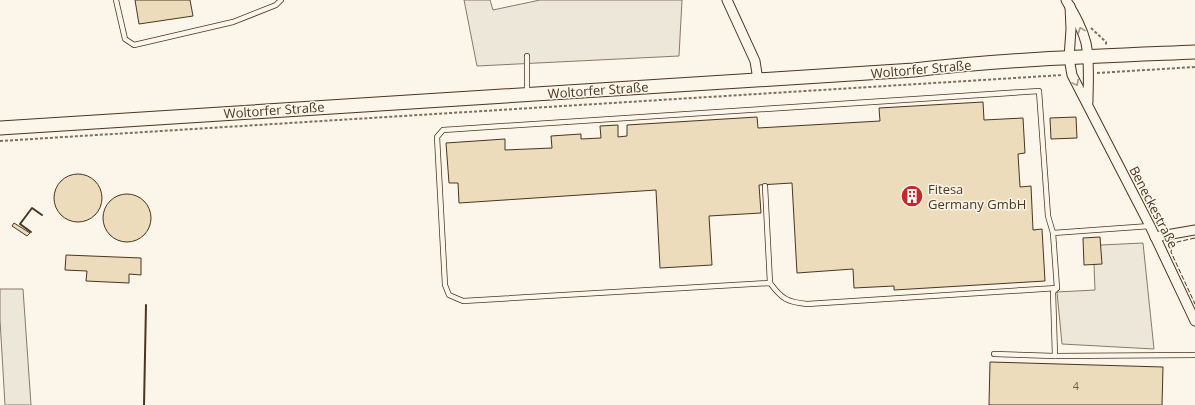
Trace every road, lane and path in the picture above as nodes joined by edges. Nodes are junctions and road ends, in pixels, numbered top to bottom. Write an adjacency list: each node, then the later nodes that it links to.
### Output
1 (116, 0): 2 (lane)
2 (281, 0)
3 (727, 0): 15 (street)
4 (1068, 3): 8 (street, Beneckestraße, one-way to 4); 10 (street, Beneckestraße)
5 (1090, 27): 9 (path)
6 (1195, 52): 9 (main road, Woltorfer Straße)
7 (526, 56): 16 (lane)
8 (1088, 56): 9 (main road, Woltorfer Straße); 10 (main road, Woltorfer Straße); 13 (street, Beneckestraße)
9 (1107, 56): 12 (path)
10 (1069, 58): 14 (street, Beneckestraße); 15 (main road, Woltorfer Straße)
11 (1195, 67): 12 (path)
12 (1108, 72): 13 (path)
13 (1088, 74): 17 (street, Beneckestraße)
14 (1072, 75): 17 (street, Beneckestraße, one-way to 17); 19 (path)
15 (758, 80): 16 (main road, Woltorfer Straße)
16 (527, 95): 18 (main road, Woltorfer Straße)
17 (1089, 106): 21 (street, Beneckestraße)
18 (0, 128)
19 (0, 141)
20 (765, 186): 25 (lane)
21 (1150, 226): 23 (lane); 24 (street, Beneckestraße)
22 (1195, 230): 24 (street)
23 (1052, 233): 25 (lane); 26 (lane)
24 (1155, 237): 27 (street, Beneckestraße)
25 (770, 283): 26 (lane)
26 (1057, 288): 30 (lane)
27 (1195, 321)
28 (994, 354): 30 (lane)
29 (1195, 355): 30 (lane)
30 (1055, 356)

